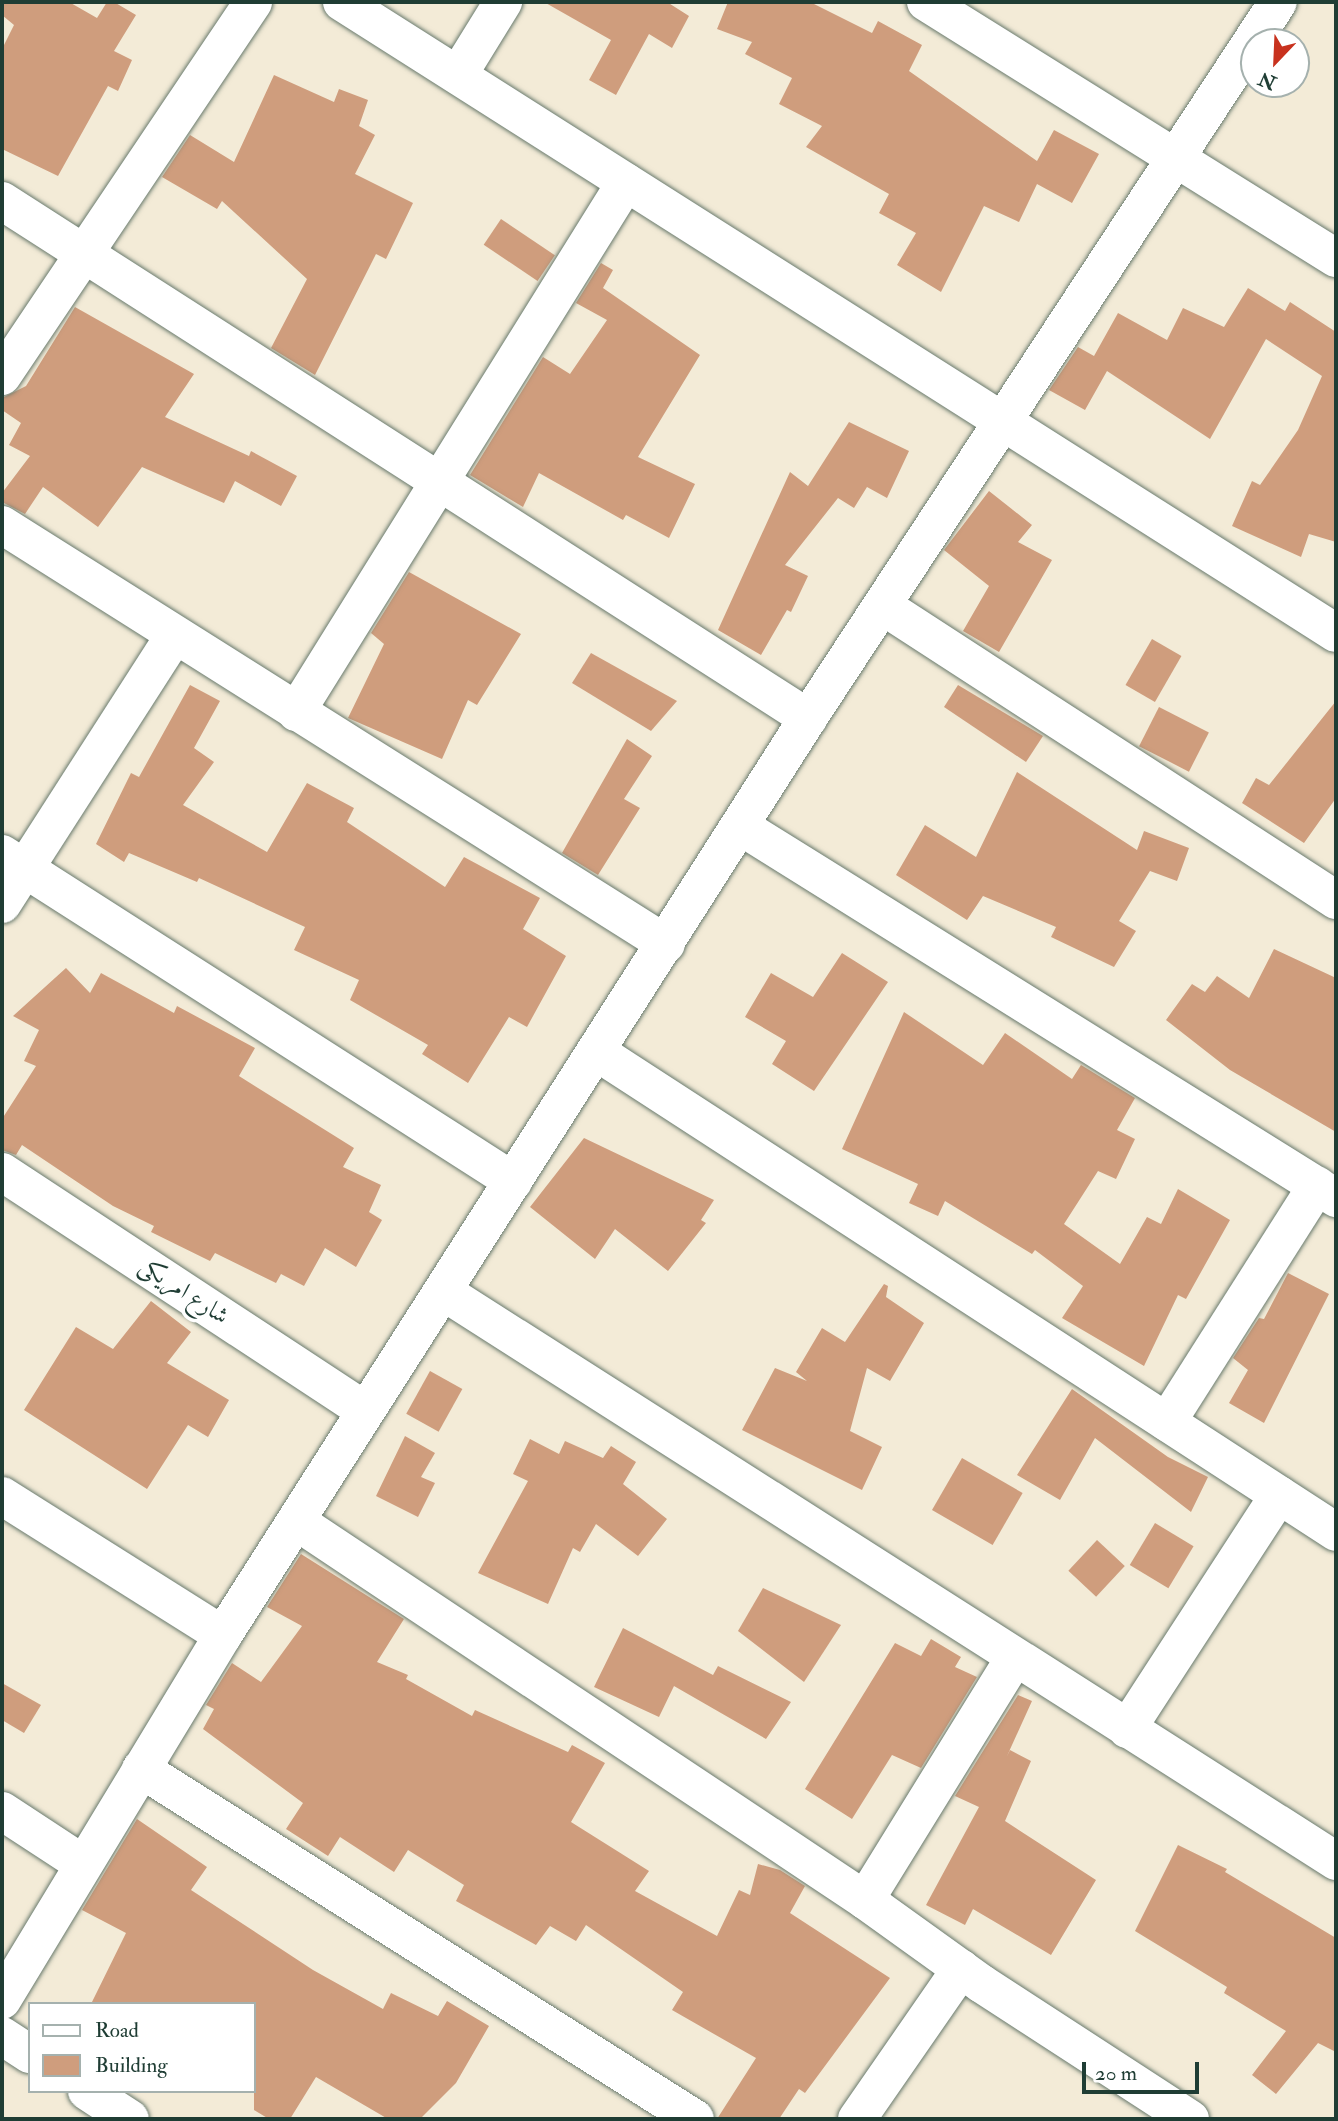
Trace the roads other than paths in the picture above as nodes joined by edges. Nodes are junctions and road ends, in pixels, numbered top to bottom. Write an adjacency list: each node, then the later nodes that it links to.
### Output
1 (253, 2): 10 (street)
2 (342, 2): 6 (street)
3 (503, 2): 6 (street)
4 (926, 2): 7 (street)
5 (1278, 2): 7 (street)
6 (458, 75): 8 (street)
7 (1174, 155): 11 (street); 13 (street)
8 (626, 182): 13 (street); 14 (street)
9 (2, 201): 10 (street)
10 (86, 255): 12 (street); 14 (street)
11 (1336, 258)
12 (2, 376)
13 (1000, 419): 16 (street); 17 (street)
14 (440, 485): 19 (street); 20 (street)
15 (2, 525): 18 (street)
16 (883, 606): 20 (street); 23 (street)
17 (1336, 633)
18 (174, 636): 19 (street); 22 (street)
19 (296, 712): 25 (street)
20 (808, 718): 21 (street)
21 (740, 826): 25 (street); 29 (street)
22 (13, 862): 24 (street); 28 (street)
23 (1336, 900)
24 (2, 904)
25 (666, 944): 26 (street)
26 (597, 1052): 28 (street); 32 (street)
27 (2, 1172): 31 (street, شارع امريكى)
28 (513, 1181): 30 (street)
29 (1327, 1192): 32 (street)
30 (444, 1292): 31 (street); 38 (street)
31 (366, 1411): 35 (street)
32 (1167, 1422): 33 (street)
33 (1279, 1495): 36 (street); 39 (street)
34 (2, 1496): 37 (street)
35 (296, 1521): 37 (street); 44 (street)
36 (1336, 1532)
37 (223, 1635): 40 (street)
38 (1014, 1659): 39 (street); 44 (street)
39 (1127, 1730): 42 (street)
40 (141, 1769): 43 (street); 51 (street)
41 (2, 1811): 43 (street)
42 (1336, 1861)
43 (83, 1864): 46 (street)
44 (865, 1900): 45 (street)
45 (961, 1969): 52 (street); 53 (street)
46 (2, 2000)
47 (2, 2036): 48 (street)
48 (28, 2053)
49 (90, 2093): 50 (street)
50 (130, 2119)
51 (695, 2119)
52 (857, 2119)
53 (1190, 2119)

